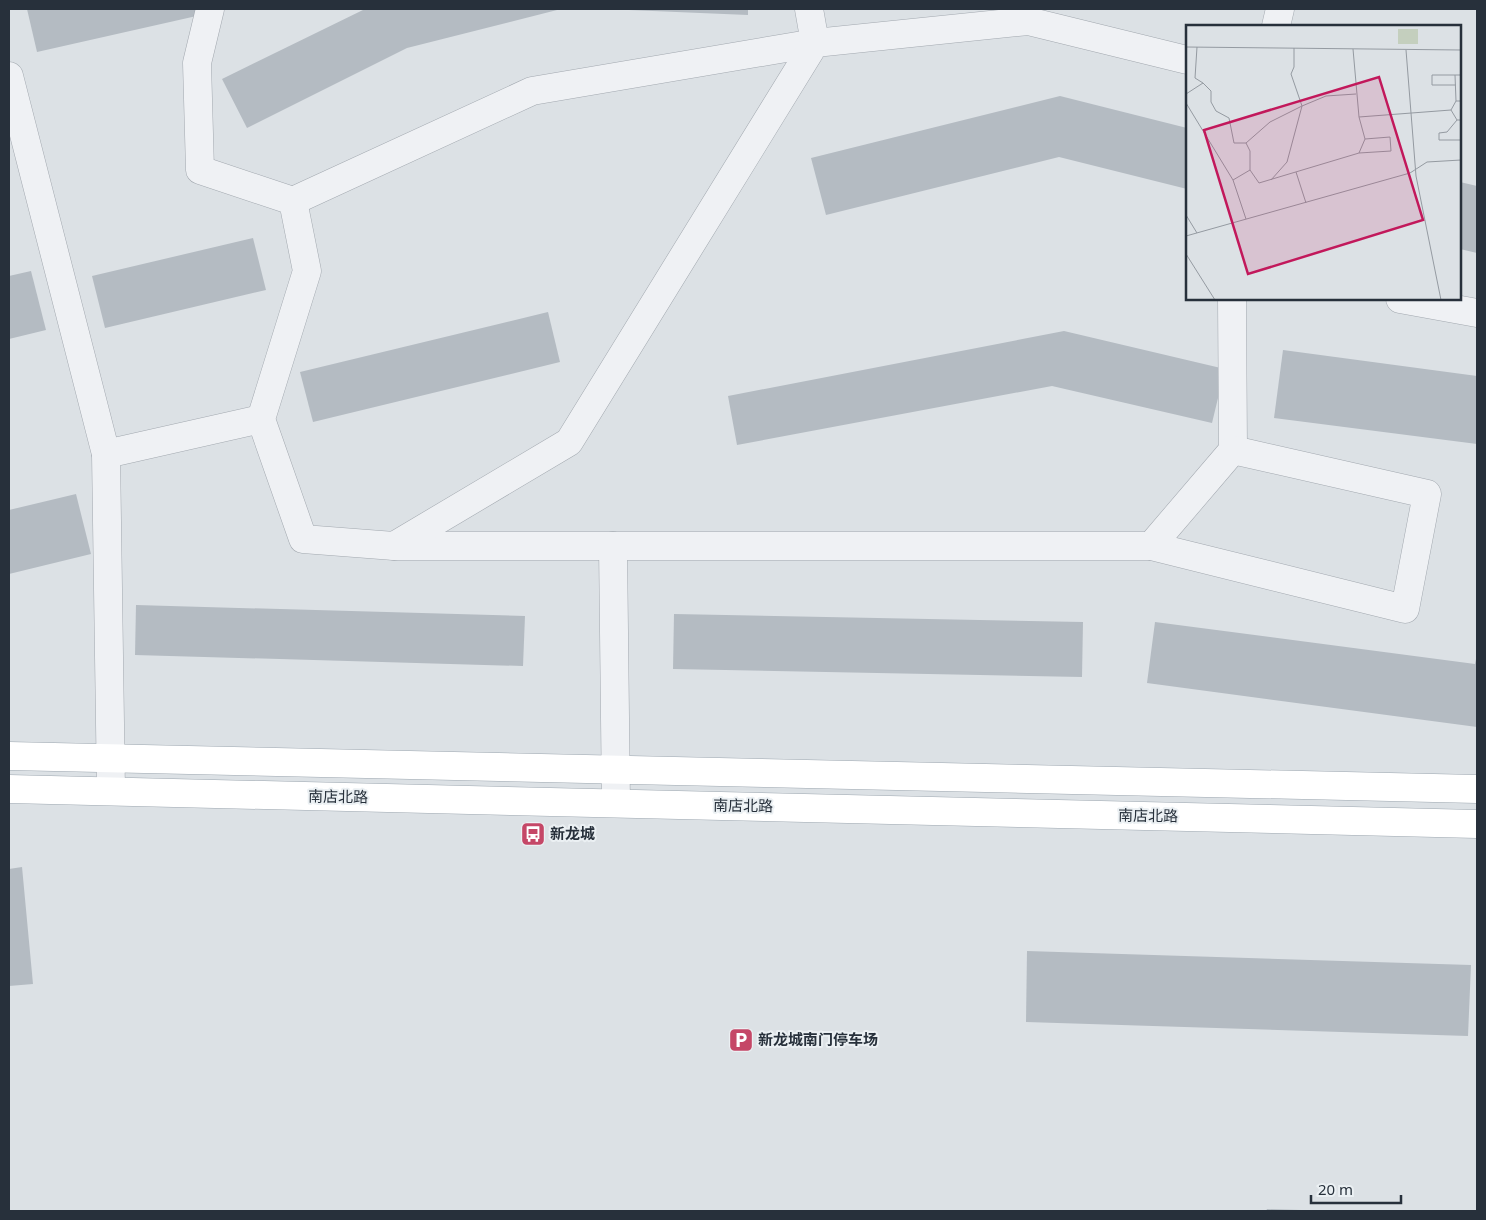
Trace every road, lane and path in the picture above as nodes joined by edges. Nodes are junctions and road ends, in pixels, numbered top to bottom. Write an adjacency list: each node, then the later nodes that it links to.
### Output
1 (210, 9): 8 (street)
2 (809, 9): 5 (street)
3 (1280, 9): 4 (street)
4 (1276, 25)
5 (815, 43): 6 (street); 8 (street); 15 (street)
6 (1186, 60)
7 (9, 76): 14 (street)
8 (292, 201): 12 (street)
9 (1232, 300): 13 (street)
10 (1406, 300): 11 (street)
11 (1477, 313)
12 (261, 419): 14 (street); 15 (street)
13 (1233, 450): 17 (street); 17 (street)
14 (106, 454): 19 (street)
15 (394, 546): 16 (street)
16 (613, 546): 17 (street); 20 (street)
17 (1152, 546)
18 (9, 756): 19 (main road)
19 (111, 758): 20 (main road); 23 (street)
20 (616, 770): 22 (main road); 24 (street)
21 (9, 789): 23 (main road, 南店北路)
22 (1477, 789)
23 (111, 791): 24 (main road, 南店北路)
24 (616, 803): 25 (main road, 南店北路)
25 (1477, 824)

